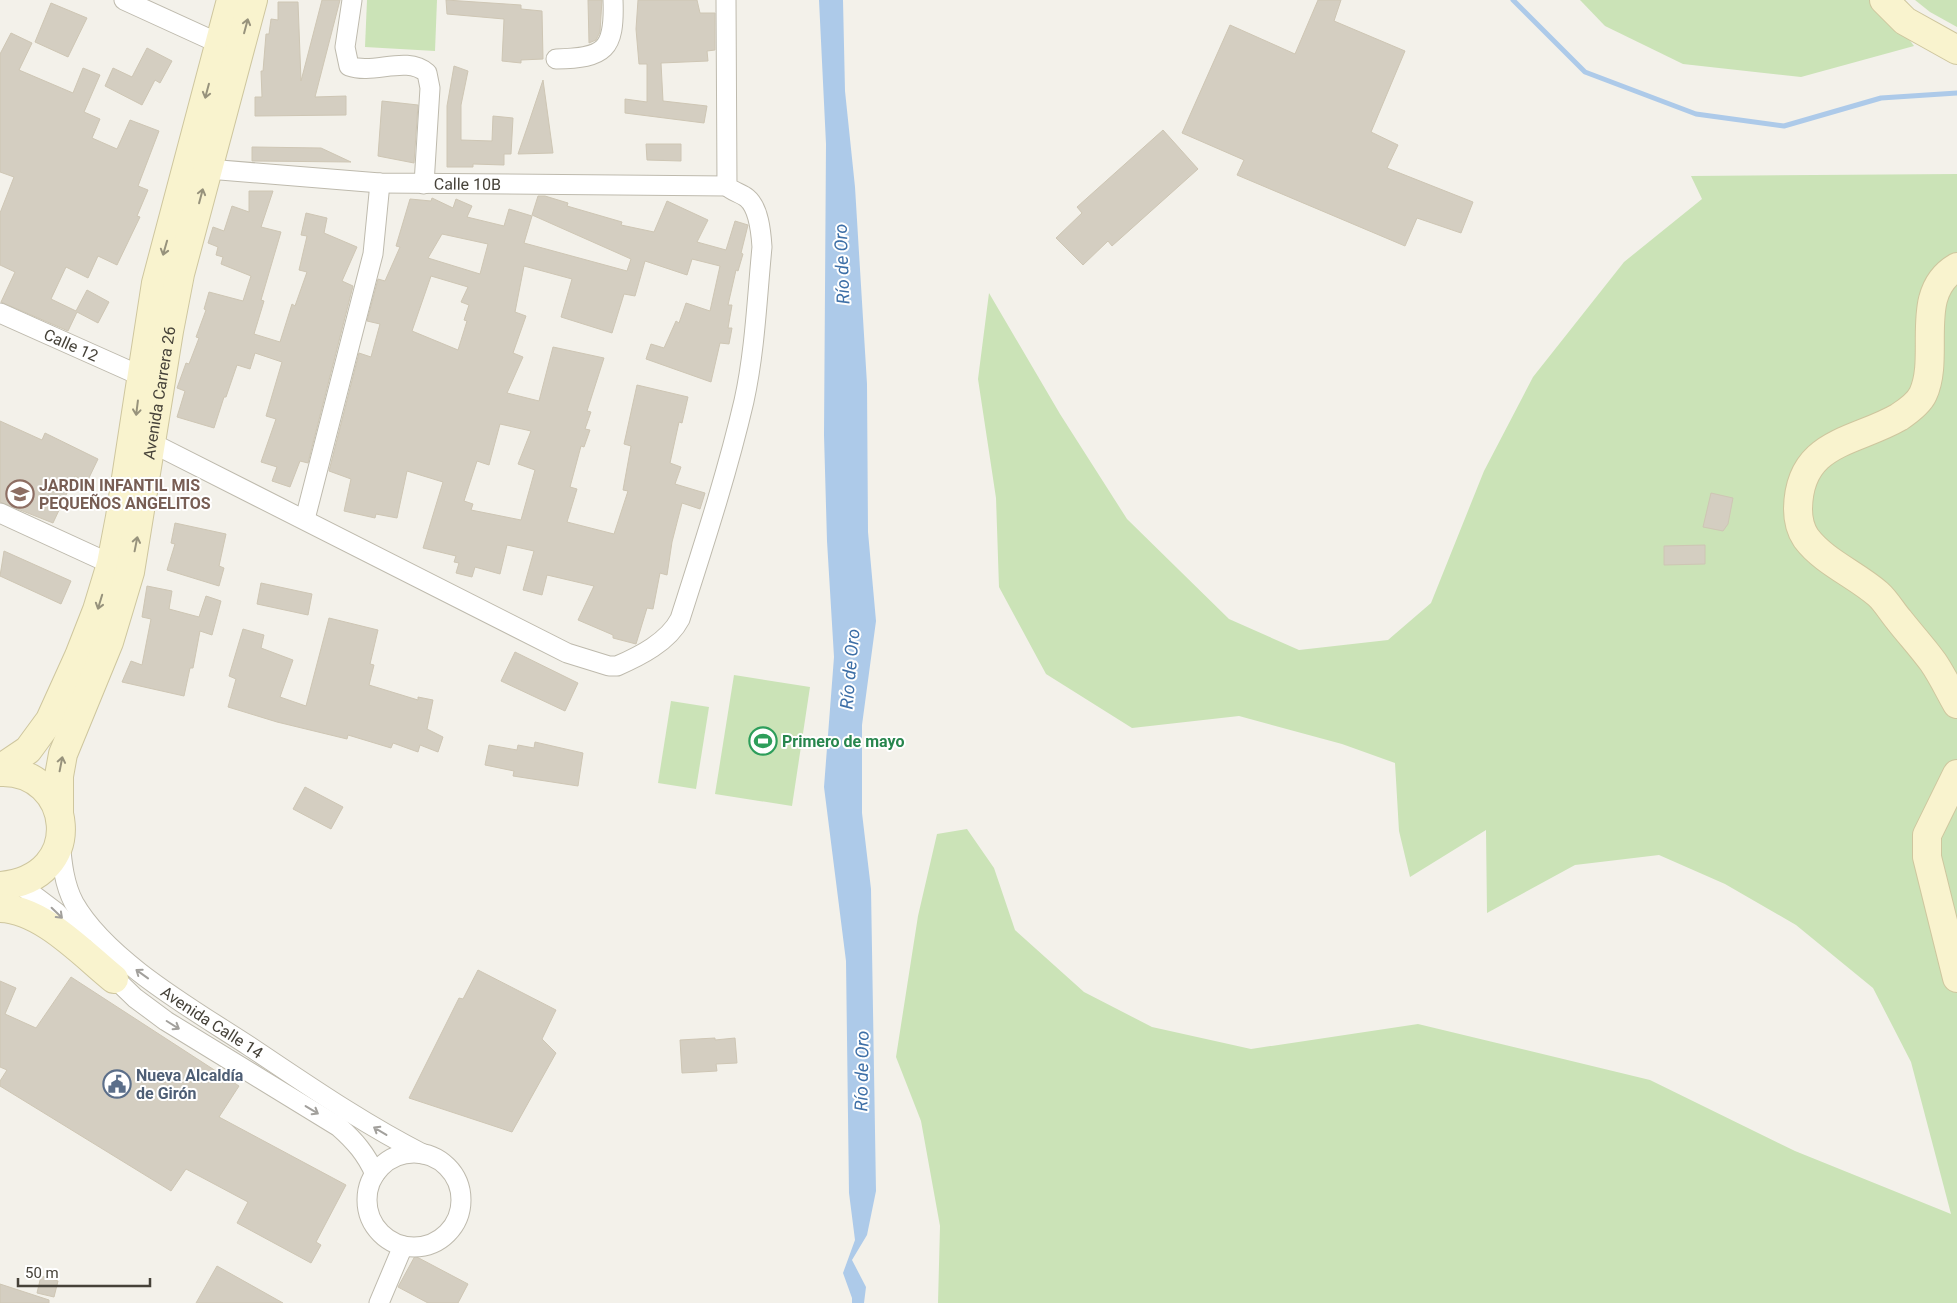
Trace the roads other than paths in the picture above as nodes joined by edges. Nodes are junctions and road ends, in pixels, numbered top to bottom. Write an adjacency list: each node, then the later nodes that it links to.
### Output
1 (124, 0): 8 (street)
2 (231, 0): 8 (main road, Avenida Carrera 26)
3 (253, 0): 8 (main road, Avenida Carrera 26, one-way to 3)
4 (352, 0): 13 (street)
5 (613, 0): 10 (street)
6 (726, 0): 14 (street)
7 (1884, 0): 9 (main road)
8 (229, 48): 11 (main road, Avenida Carrera 26); 17 (main road, Avenida Carrera 26, one-way to 17)
9 (1957, 50)
10 (556, 59)
11 (208, 169): 12 (street, Calle 10B); 18 (main road, Avenida Carrera 26, one-way to 11)
12 (380, 183): 13 (street, Calle 10B); 20 (street)
13 (424, 184): 14 (street, Calle 10B)
14 (727, 186): 20 (street)
15 (1957, 267): 22 (main road)
16 (0, 313): 17 (street, Calle 12)
17 (141, 376): 21 (main road, Avenida Carrera 26, one-way to 21)
18 (152, 443): 20 (street); 25 (main road, Avenida Carrera 26, one-way to 18)
19 (0, 512): 21 (street)
20 (306, 519)
21 (111, 564): 23 (main road, Avenida Carrera 26, one-way to 23)
22 (1957, 704)
23 (0, 771): 25 (main road)
24 (1957, 774): 29 (main road)
25 (59, 812): 26 (main road, Avenida Carrera 26)
26 (60, 840): 27 (main road); 31 (street, Avenida Calle 14, one-way to 26)
27 (6, 885): 30 (street, Avenida Calle 14, one-way to 30)
28 (0, 908): 30 (main road)
29 (1957, 978)
30 (114, 979): 32 (street, Avenida Calle 14, one-way to 32)
31 (423, 1154): 32 (street); 33 (street)
32 (375, 1174): 33 (street)
33 (403, 1246): 34 (street)
34 (379, 1303)

